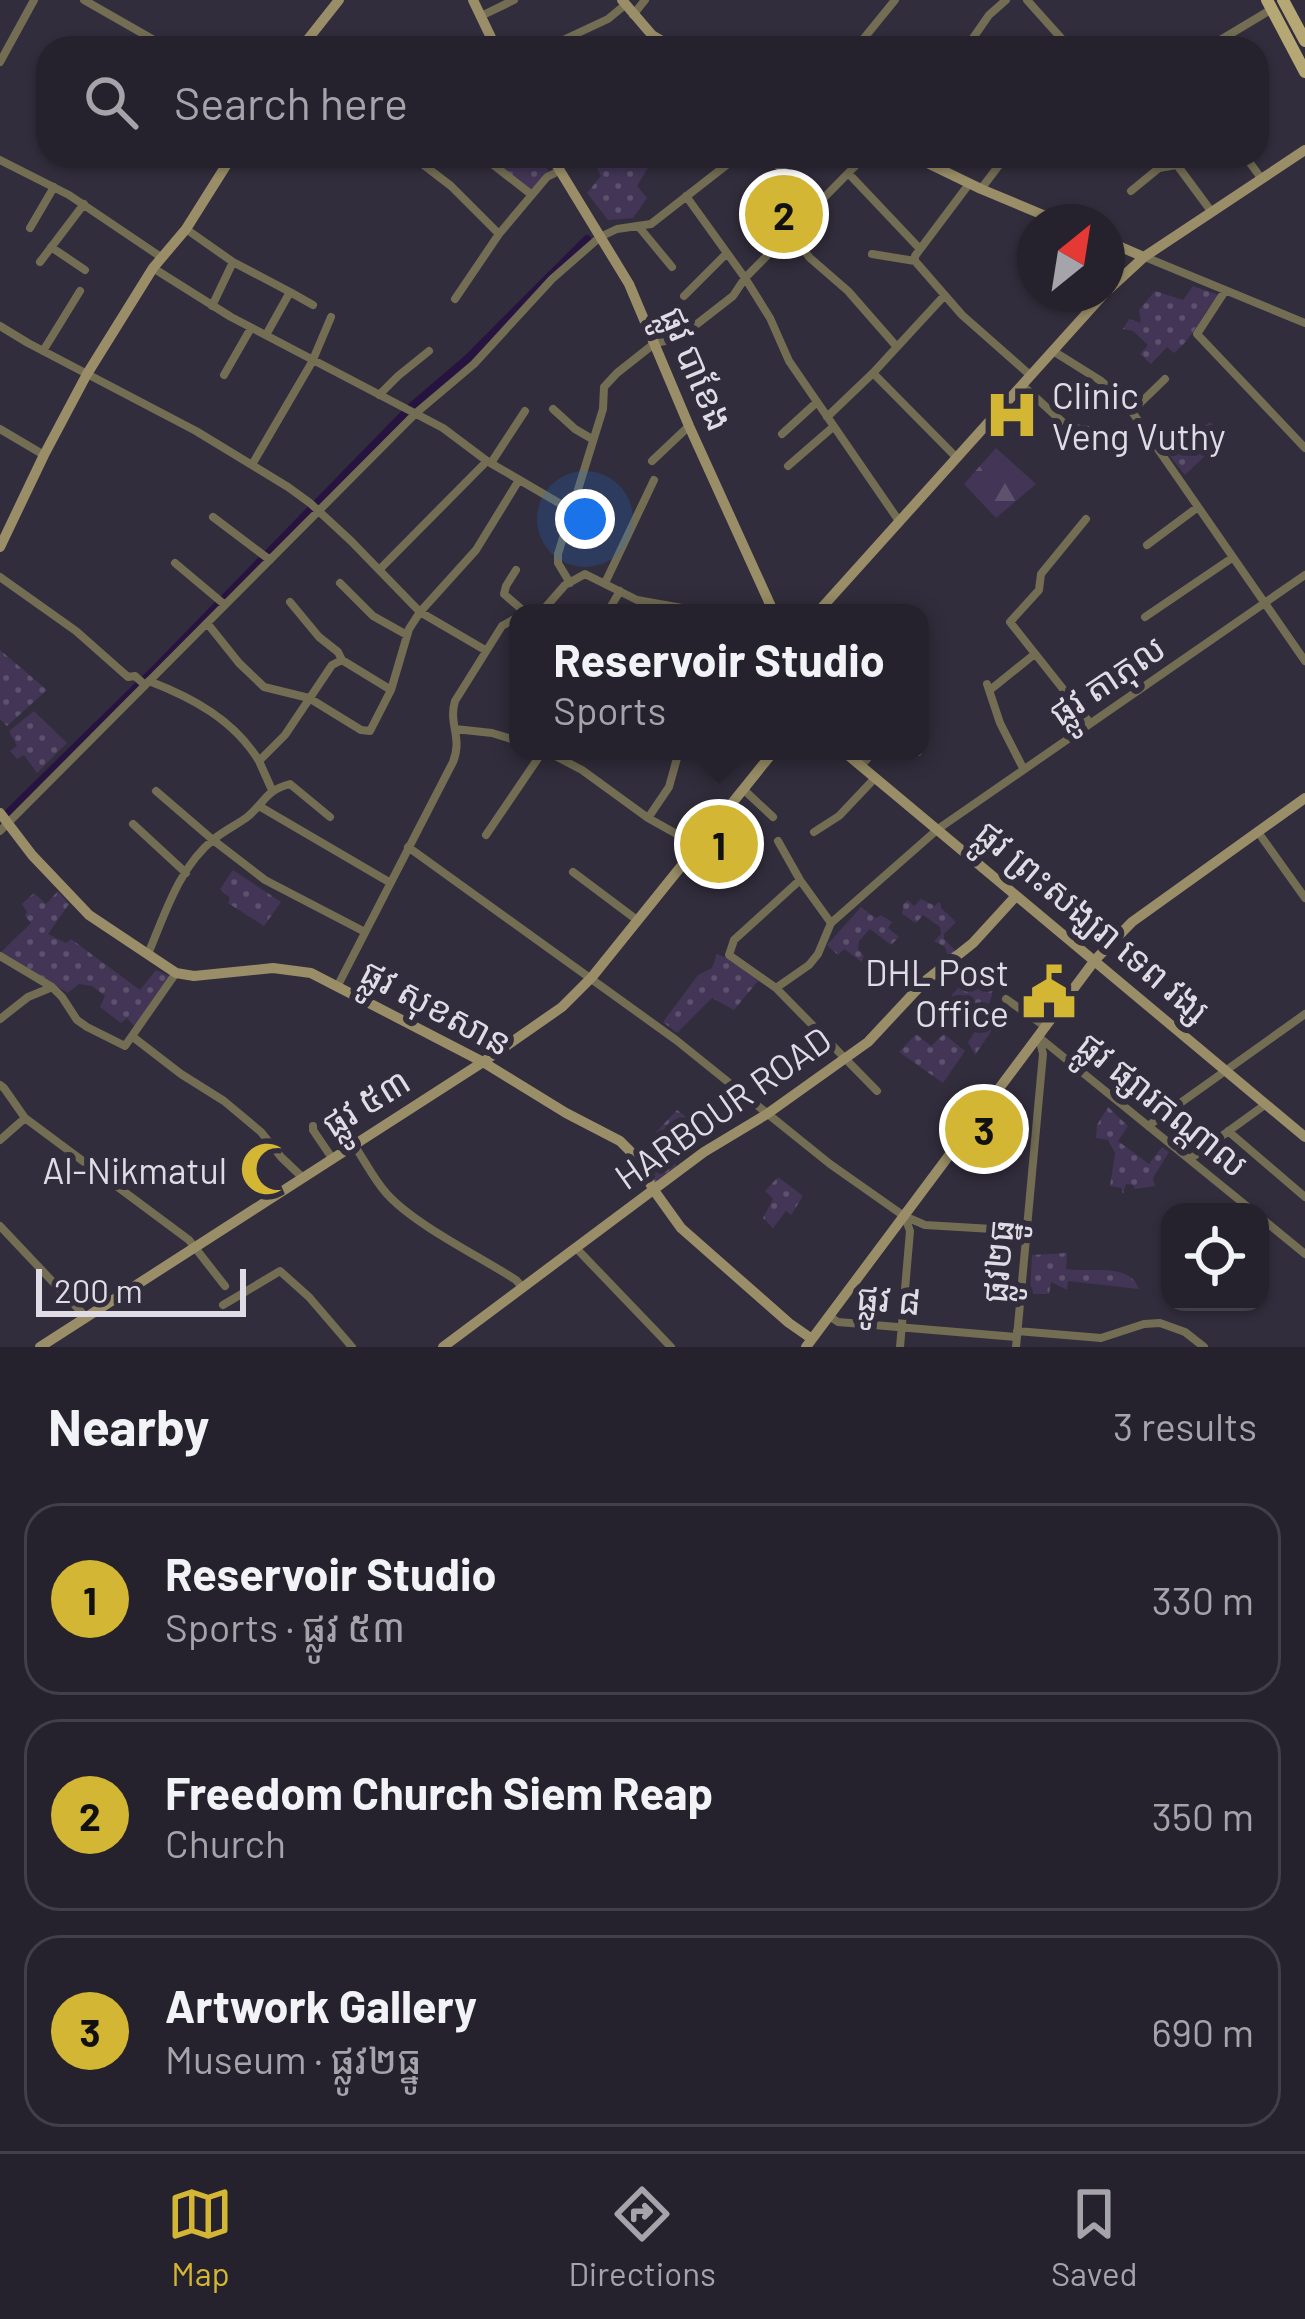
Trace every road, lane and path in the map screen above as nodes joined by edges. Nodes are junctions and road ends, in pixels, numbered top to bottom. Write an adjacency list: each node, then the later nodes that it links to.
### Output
1 (34, 0): 23 (street)
2 (83, 0): 13 (street)
3 (339, 0): 14 (street)
4 (473, 0): 12 (street)
5 (514, 0): 12 (street)
6 (645, 0): 11 (street)
7 (895, 0): 18 (street)
8 (1006, 0): 19 (street)
9 (1027, 0): 20 (street)
10 (1274, 3): 21 (street); 22 (main road); 24 (main road)
11 (627, 6): 16 (street); 17 (street)
12 (481, 16): 15 (street)
13 (145, 36)
14 (310, 36)
15 (490, 36)
16 (572, 36)
17 (652, 36)
18 (866, 36)
19 (974, 36)
20 (1059, 36)
21 (1225, 36)
22 (1305, 40)
23 (0, 62)
24 (1305, 72)
25 (1305, 151): 41 (street)
26 (0, 160): 43 (street)
27 (224, 168): 53 (street)
28 (428, 168): 55 (street)
29 (497, 168): 45 (street)
30 (557, 168): 39 (street, ផ្លូវ បាខែង)
31 (722, 168): 46 (street)
32 (781, 168): 47 (street)
33 (855, 168): 40 (street)
34 (938, 168): 42 (street)
35 (994, 168): 42 (street)
36 (1160, 168): 44 (street)
37 (1178, 168): 50 (street)
38 (1254, 168): 41 (street)
39 (559, 171): 45 (street); 56 (street, ផ្លូវ បាខែង)
40 (850, 174): 47 (street); 58 (street)
41 (1261, 178): 50 (street)
42 (975, 186): 49 (street); 58 (street)
43 (54, 187): 48 (street); 52 (street)
44 (1131, 191)
45 (532, 195): 55 (street)
46 (686, 196): 51 (street); 60 (street)
47 (821, 203): 54 (street)
48 (84, 204): 57 (street); 66 (street)
49 (1018, 204)
50 (1211, 212): 62 (street)
51 (639, 227): 56 (street); 67 (street)
52 (30, 228)
53 (186, 229): 65 (street); 66 (street)
54 (790, 233): 70 (street); 86 (street)
55 (499, 234): 76 (street)
56 (600, 237): 85 (street, ផ្លូវ បាខែង); 99 (street)
57 (51, 247): 64 (street); 68 (street)
58 (920, 249): 63 (street)
59 (1125, 249): 62 (street)
60 (727, 253): 70 (street); 74 (street)
61 (872, 254): 63 (street)
62 (1144, 256): 69 (street); 72 (street)
63 (915, 261): 75 (street)
64 (40, 262)
65 (233, 262): 73 (street); 78 (street)
66 (157, 263): 78 (street); 92 (street)
67 (672, 268)
68 (85, 270)
69 (1125, 274)
70 (745, 278): 85 (street); 97 (street)
71 (80, 291): 87 (street)
72 (1226, 291): 81 (street); 109 (street)
73 (290, 292): 77 (street); 84 (street)
74 (684, 296)
75 (944, 296): 86 (street); 95 (street)
76 (454, 298)
77 (313, 305)
78 (212, 306): 83 (street)
79 (1089, 312): 89 (street)
80 (331, 317): 90 (street)
81 (1305, 323)
82 (0, 326): 87 (street)
83 (251, 328): 84 (street); 93 (street)
84 (266, 335): 90 (street)
85 (655, 343): 103 (street, ផ្លូវ បាខែង); 107 (street)
86 (897, 347): 91 (street)
87 (43, 351): 92 (street)
88 (430, 351): 96 (street)
89 (1053, 351): 95 (street); 101 (street)
90 (312, 362): 96 (street); 114 (street)
91 (874, 373): 102 (street); 111 (street)
92 (88, 374): 110 (street); 114 (street)
93 (224, 375)
94 (1165, 379): 101 (street)
95 (1026, 380): 108 (street); 111 (street)
96 (380, 395): 99 (street)
97 (817, 402): 102 (street); 106 (street)
98 (553, 409): 107 (street)
99 (411, 411): 113 (street); 118 (street)
100 (525, 411): 113 (street)
101 (1132, 411): 119 (street)
102 (827, 417): 104 (street)
103 (689, 426): 112 (street); 143 (street, ផ្លូវ បាខែង)
104 (833, 427): 115 (street); 123 (street)
105 (0, 429): 110 (street)
106 (782, 434)
107 (592, 439): 120 (street)
108 (1101, 441)
109 (1305, 448)
110 (44, 455): 125 (street)
111 (956, 457): 123 (street)
112 (652, 461)
113 (489, 462): 116 (street); 129 (street)
114 (252, 464): 118 (street)
115 (788, 466)
116 (519, 480): 120 (street); 146 (street)
117 (654, 480): 135 (street)
118 (315, 507): 126 (street); 129 (street)
119 (1198, 507): 124 (street); 127 (street)
120 (571, 510): 134 (street)
121 (213, 518): 126 (street)
122 (1086, 519): 158 (street)
123 (899, 521): 144 (street)
124 (1147, 545)
125 (0, 548)
126 (266, 557): 137 (street)
127 (1232, 558): 145 (street); 147 (street)
128 (176, 562): 137 (street)
129 (380, 569): 146 (street)
130 (516, 570): 139 (street)
131 (1305, 575): 145 (street, ផ្លូវ តាភុល)
132 (0, 577): 155 (street)
133 (340, 583): 150 (street)
134 (570, 583): 135 (street); 140 (street)
135 (605, 583): 136 (street)
136 (620, 591): 141 (street); 142 (street)
137 (221, 602): 149 (street)
138 (290, 602): 153 (street)
139 (515, 604)
140 (549, 604)
141 (612, 604)
142 (660, 604)
143 (770, 604)
144 (825, 604)
145 (1264, 605): 154 (street); 158 (street, ផ្លូវ តាភុល)
146 (420, 612): 150 (street); 151 (street)
147 (1145, 617)
148 (509, 622): 151 (street)
149 (207, 623): 155 (street); 157 (street)
150 (406, 635): 156 (street)
151 (485, 650): 159 (street)
152 (1031, 657): 169 (street)
153 (342, 661): 156 (street); 157 (street)
154 (1305, 661)
155 (143, 682): 167 (street); 179 (street)
156 (391, 690): 157 (street)
157 (309, 698): 167 (street)
158 (1090, 723): 169 (street, ផ្លូវ តាភុល)
159 (455, 729): 160 (street); 188 (street)
160 (509, 738)
161 (543, 760): 184 (street)
162 (564, 760): 178 (street)
163 (677, 760): 178 (street)
164 (766, 760): 171 (street, ផ្លូវ ៥៣)
165 (854, 760): 168 (street, ផ្លូវ ព្រះសង្ឃរា ទេព វង្ស)
166 (866, 760): 168 (street)
167 (259, 761): 172 (street)
168 (861, 766): 170 (street, ផ្លូវ ព្រះសង្ឃរា ទេព វង្ស)
169 (1023, 768): 181 (street, ផ្លូវ តាភុល)
170 (875, 778): 181 (street, ផ្លូវ ព្រះសង្ឃរា ទេព វង្ស); 182 (street)
171 (743, 789): 177 (street); 187 (street, ផ្លូវ ៥៣)
172 (272, 790): 175 (street); 176 (street)
173 (156, 791): 185 (street)
174 (1305, 798): 183 (street)
175 (259, 806): 185 (street); 192 (street)
176 (330, 817)
177 (773, 817)
178 (648, 818): 187 (street)
179 (3, 820): 199 (street)
180 (133, 824): 190 (street)
181 (938, 829): 193 (street, ផ្លូវ ព្រះសង្ឃរា ទេព វង្ស); 196 (street, ផ្លូវ តាភុល)
182 (814, 832)
183 (1258, 832): 194 (street); 200 (street)
184 (486, 836)
185 (213, 840): 190 (street); 197 (street)
186 (778, 841): 191 (street)
187 (699, 846): 195 (street, ផ្លូវ ៥៣)
188 (408, 847): 192 (street); 202 (street)
189 (573, 872): 195 (street)
190 (186, 873): 199 (street)
191 (800, 880): 196 (street); 205 (street)
192 (389, 882): 197 (street)
193 (1016, 896): 200 (street, ផ្លូវ ព្រះសង្ឃរា ទេព វង្ស); 213 (street, HARBOUR ROAD)
194 (1305, 898)
195 (637, 920): 202 (street, ផ្លូវ ៥៣)
196 (831, 923): 205 (street, ផ្លូវ តាភុល)
197 (364, 932): 204 (street)
198 (0, 956): 203 (street)
199 (147, 956): 201 (street)
200 (1095, 961): 209 (street); 215 (street, ផ្លូវ ព្រះសង្ឃរា ទេព វង្ស)
201 (176, 973): 204 (street, ផ្លូវ សុខសាន); 210 (street)
202 (592, 977): 214 (street, ផ្លូវ ៥៣); 219 (street)
203 (52, 987): 208 (street); 210 (street)
204 (338, 987): 214 (street, ផ្លូវ សុខសាន)
205 (776, 988): 213 (street)
206 (1006, 998): 209 (street, ផ្លូវ ផ្សារកណ្តាល)
207 (1305, 1014): 215 (street)
208 (0, 1019)
209 (1042, 1032): 211 (street, ផ្លូវ ផ្សារកណ្តាល); 212 (street, ផ្លូវ២ធ្នូ); 233 (street)
210 (133, 1037): 229 (street)
211 (1057, 1051): 212 (street); 222 (street, ផ្លូវ ផ្សារកណ្តាល)
212 (1043, 1054): 236 (street, ផ្លូវ២ធ្នូ)
213 (844, 1059): 217 (street); 219 (street, HARBOUR ROAD)
214 (483, 1062): 226 (street, ផ្លូវ ៥៣); 230 (street, ផ្លូវ សុខសាន)
215 (1227, 1070): 218 (street, ផ្លូវ ព្រះសង្ឃរា ទេព វង្ស); 222 (street)
216 (0, 1085): 220 (street)
217 (877, 1091)
218 (1266, 1104): 223 (street); 224 (street, ផ្លូវ ព្រះសង្ឃរា ទេព វង្ស)
219 (767, 1114): 230 (street, HARBOUR ROAD); 233 (street)
220 (25, 1118): 225 (street); 238 (street)
221 (313, 1126): 227 (street)
222 (1148, 1126): 228 (street, ផ្លូវ ផ្សារកណ្តាល)
223 (1228, 1131): 228 (street); 231 (street)
224 (1305, 1137)
225 (0, 1140)
226 (353, 1144): 227 (street, ផ្លូវ ៥៣); 241 (street)
227 (332, 1158): 229 (street, ផ្លូវ ៥៣)
228 (1190, 1159): 232 (street, ផ្លូវ ផ្សារកណ្តាល)
229 (302, 1177): 238 (street, ផ្លូវ ៥៣)
230 (653, 1189): 237 (street, HARBOUR ROAD); 247 (street, ផ្លូវ សុខសាន)
231 (1305, 1197)
232 (1243, 1203)
233 (904, 1216): 236 (street); 243 (street); 245 (street)
234 (1269, 1225): 239 (street, ផ្លូវ ផ្សារកណ្តាល)
235 (0, 1226): 244 (street)
236 (1026, 1232): 246 (street, ផ្លូវ២ធ្នូ)
237 (576, 1248): 241 (street, HARBOUR ROAD); 251 (street)
238 (198, 1252): 240 (street); 244 (street, ផ្លូវ ៥៣)
239 (1305, 1254)
240 (225, 1286)
241 (523, 1288): 250 (street, HARBOUR ROAD)
242 (223, 1305): 249 (street)
243 (829, 1316): 245 (street, ផ្លូវ ៨); 247 (street)
244 (86, 1317): 248 (street, ផ្លូវ ៥៣)
245 (902, 1327): 246 (street, ផ្លូវ ៨); 252 (street)
246 (1016, 1338): 253 (street, ផ្លូវ ៨)
247 (809, 1343)
248 (40, 1347)
249 (352, 1347)
250 (443, 1347)
251 (671, 1347)
252 (900, 1347)
253 (1204, 1347)

